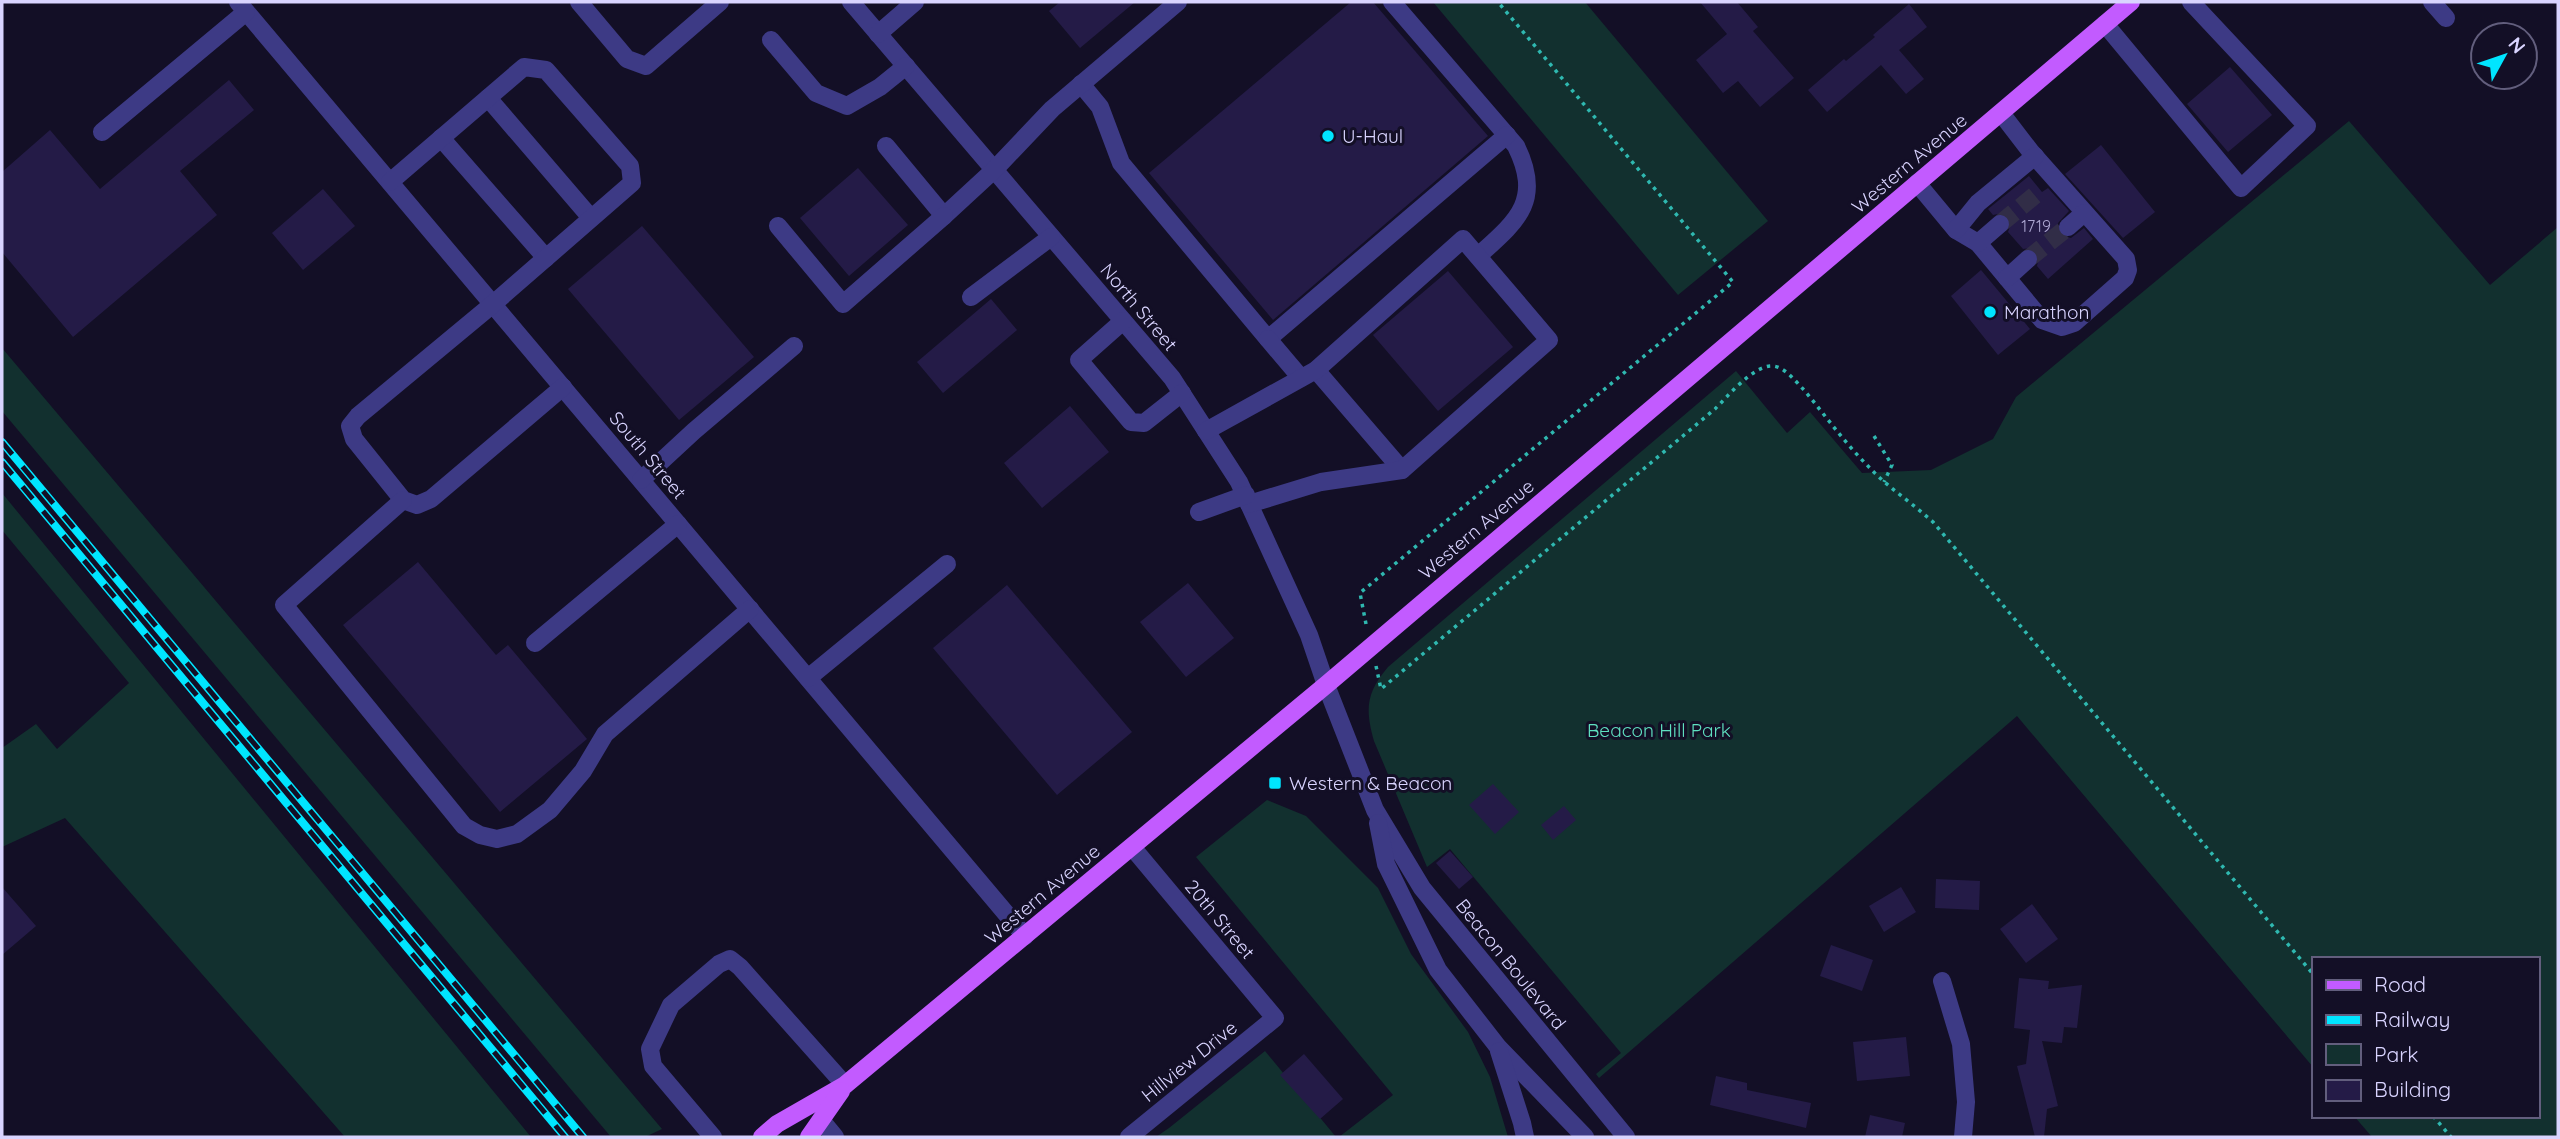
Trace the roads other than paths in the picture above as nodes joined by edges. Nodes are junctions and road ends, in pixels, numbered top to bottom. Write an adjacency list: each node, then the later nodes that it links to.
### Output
1 (579, 2): 2 (street)
2 (720, 2)
3 (851, 2): 13 (street, North Street)
4 (915, 2): 13 (street)
5 (1178, 2): 16 (street)
6 (1392, 2): 20 (street)
7 (2132, 2): 12 (main road, Western Avenue)
8 (2191, 2): 12 (street)
9 (2432, 2): 11 (street)
10 (242, 7): 19 (street); 26 (street, South Street)
11 (2446, 18)
12 (2105, 24): 18 (main road, Western Avenue)
13 (878, 34): 15 (street, North Street)
14 (771, 40): 15 (street)
15 (906, 66): 24 (street, North Street)
16 (1082, 84): 24 (street); 45 (street)
17 (488, 98): 21 (street); 31 (street); 31 (street)
18 (2001, 113): 23 (street); 27 (main road, Western Avenue)
19 (102, 132)
20 (1507, 135): 38 (street); 45 (street)
21 (441, 138): 26 (street); 39 (street)
22 (886, 146): 30 (street)
23 (2035, 156): 25 (street); 35 (street)
24 (995, 169): 30 (street); 36 (street, North Street)
25 (2055, 179): 28 (street); 29 (street)
26 (390, 182): 43 (street, South Street)
27 (1917, 183): 35 (street); 61 (main road, Western Avenue)
28 (2040, 191)
29 (2084, 213): 34 (street); 41 (street)
30 (944, 216): 33 (street)
31 (591, 218): 39 (street)
32 (2000, 224): 37 (street)
33 (778, 226)
34 (2068, 227)
35 (1956, 230): 37 (street)
36 (1051, 236): 42 (street); 44 (street, North Street)
37 (1978, 243): 41 (street)
38 (1478, 257): 47 (street); 51 (street)
39 (545, 258): 43 (street)
40 (2028, 260): 41 (street)
41 (2007, 278)
42 (971, 297)
43 (493, 304): 48 (street, South Street); 53 (street)
44 (1123, 321): 49 (street, North Street); 49 (street)
45 (1268, 339): 47 (street)
46 (794, 346): 52 (street)
47 (1308, 374): 50 (street); 51 (street)
48 (563, 387): 52 (street, South Street); 53 (street)
49 (1182, 393): 50 (street, North Street)
50 (1206, 431): 54 (street, North Street)
51 (1402, 470): 54 (street)
52 (641, 480): 56 (street, South Street)
53 (403, 500): 58 (street)
54 (1248, 500): 55 (street); 61 (street, North Street)
55 (1199, 512)
56 (678, 524): 58 (street, South Street); 59 (street)
57 (947, 564): 60 (street)
58 (750, 608): 60 (street, South Street)
59 (535, 643)
60 (808, 678): 64 (street, South Street)
61 (1326, 685): 62 (street, Beacon Boulevard); 63 (main road, Western Avenue)
62 (1376, 810): 67 (street, Beacon Boulevard); 77 (street, Beacon Boulevard)
63 (1132, 847): 64 (main road, Western Avenue); 66 (street, 20th Street)
64 (1025, 936): 68 (main road, Western Avenue)
65 (1942, 981): 78 (street)
66 (1275, 1018): 74 (street, Hillview Drive)
67 (1498, 1047): 75 (street, Beacon Boulevard); 76 (street, Beacon Boulevard)
68 (845, 1085): 69 (main road, Western Avenue); 70 (street); 71 (main road, Western Avenue)
69 (821, 1120): 72 (main road, Western Avenue); 73 (street)
70 (713, 1137)
71 (762, 1137)
72 (809, 1137)
73 (835, 1137)
74 (1129, 1137)
75 (1525, 1137)
76 (1585, 1137)
77 (1626, 1137)
78 (1963, 1137)

